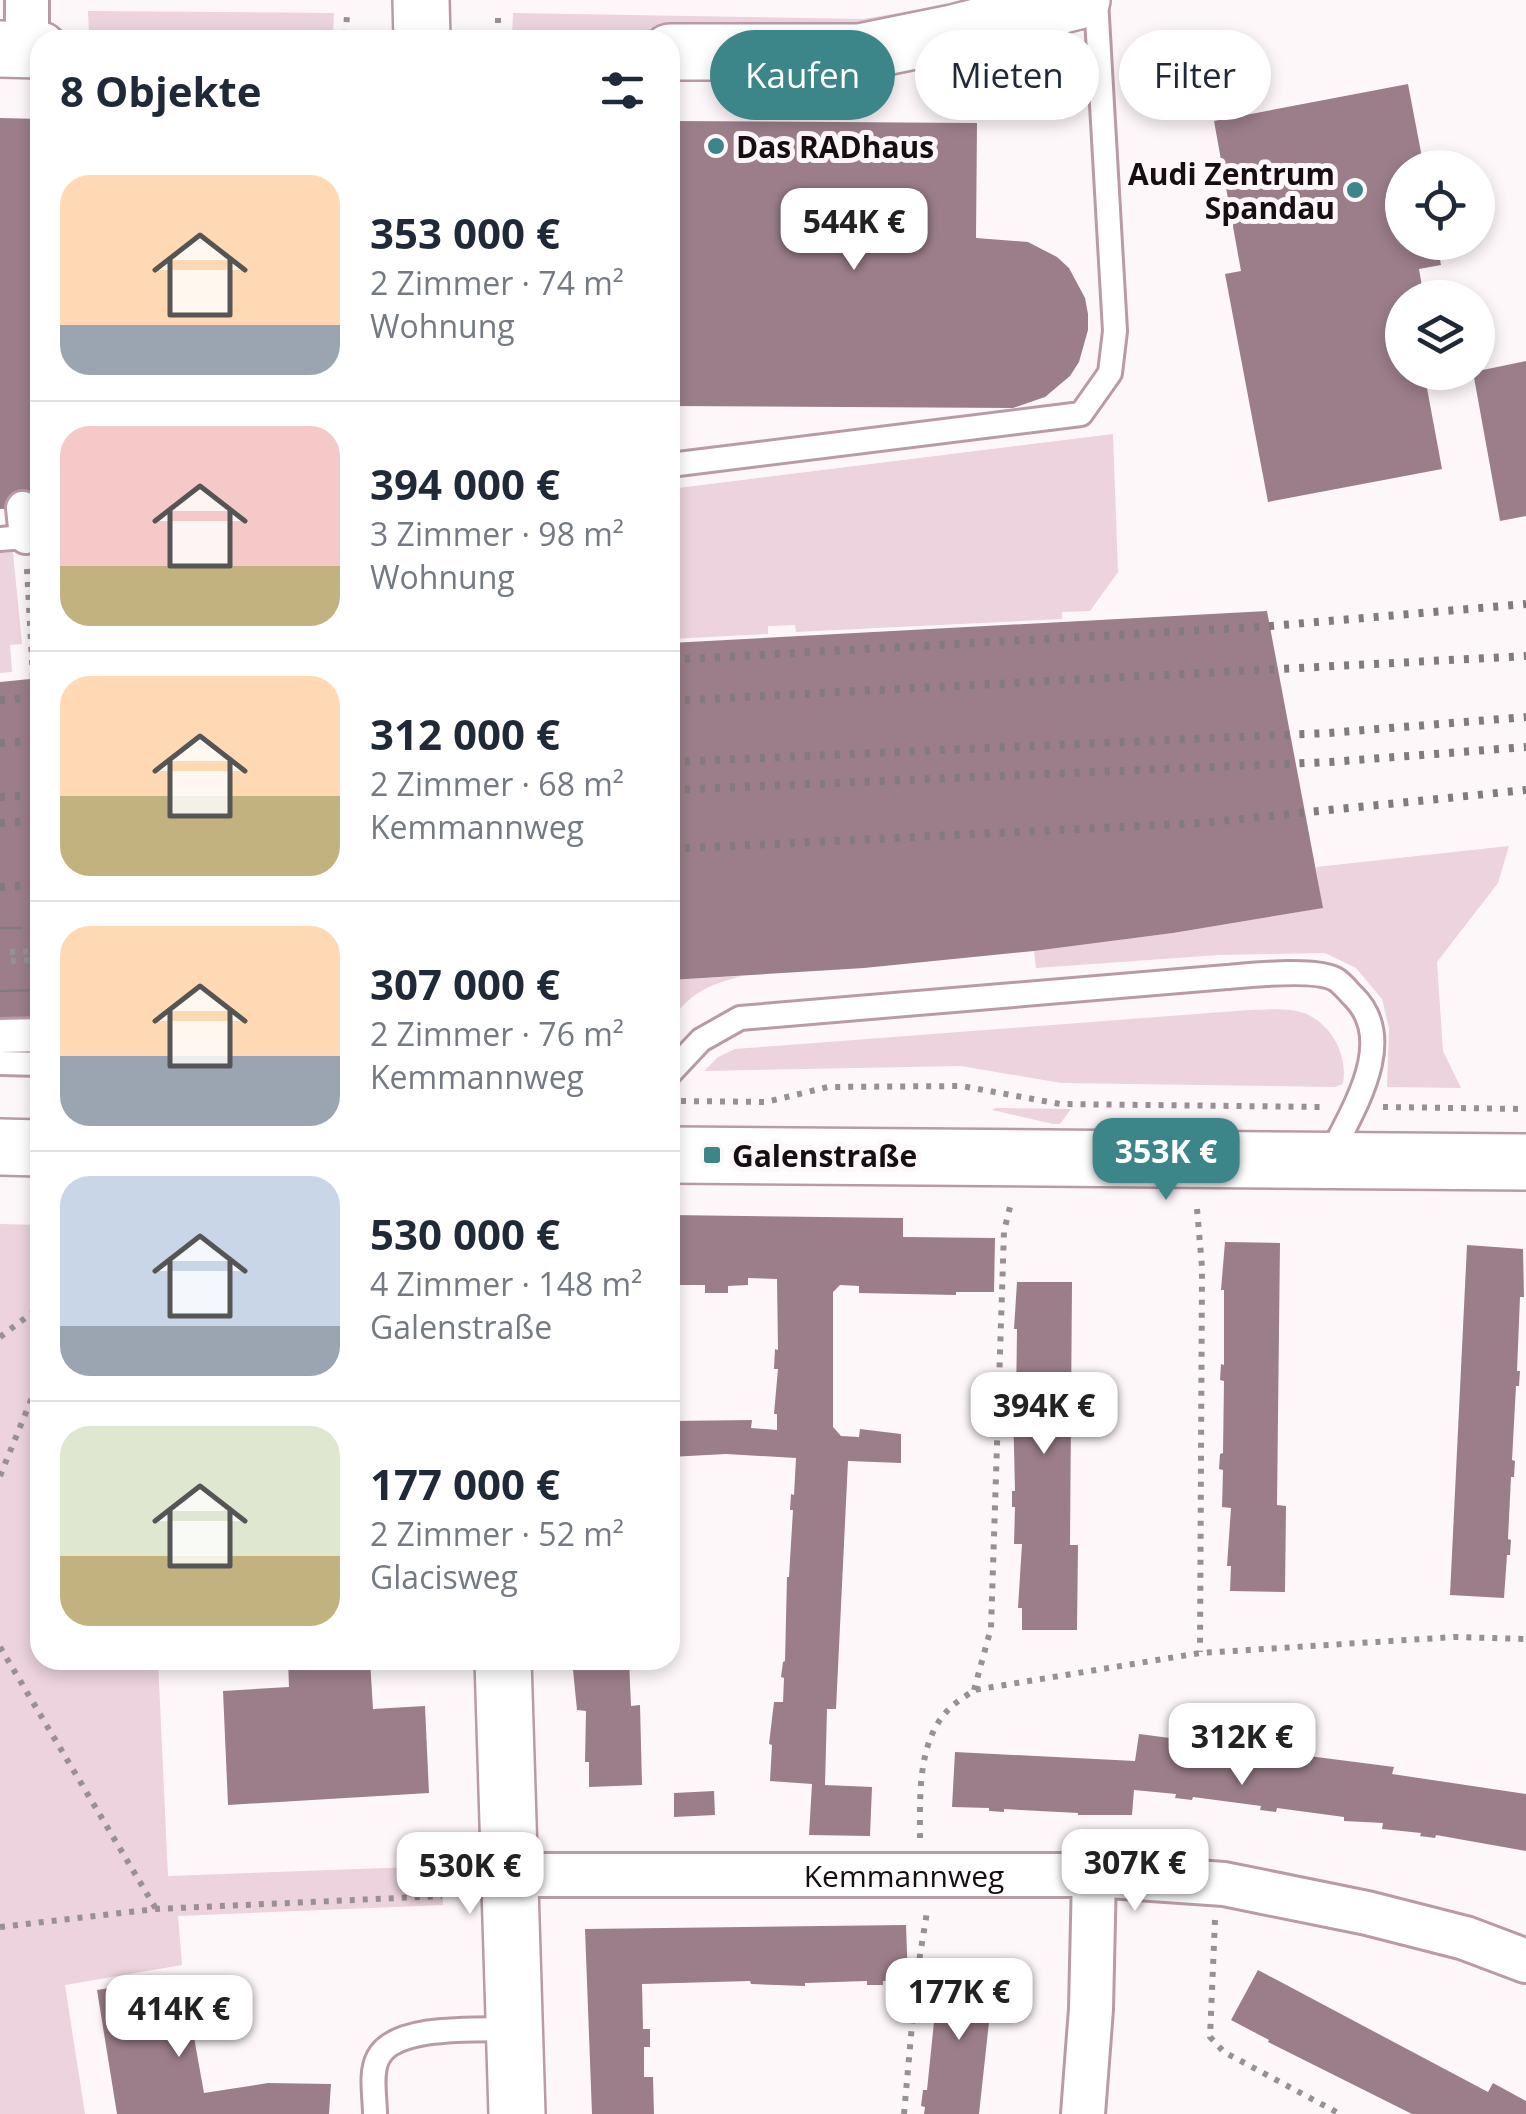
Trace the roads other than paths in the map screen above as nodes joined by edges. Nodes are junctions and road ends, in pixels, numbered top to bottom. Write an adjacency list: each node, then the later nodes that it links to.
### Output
1 (421, 0): 4 (street)
2 (1082, 0): 5 (street)
3 (1096, 0): 6 (lane)
4 (422, 30)
5 (680, 52)
6 (680, 465)
7 (0, 1036): 8 (street)
8 (30, 1036)
9 (680, 1063): 15 (lane)
10 (0, 1064): 11 (lane)
11 (30, 1064)
12 (0, 1147): 13 (street)
13 (30, 1148)
14 (680, 1155): 15 (street)
15 (1327, 1161): 16 (street)
16 (1526, 1162)
17 (503, 1670): 18 (street)
18 (512, 1875): 19 (street, Kemmannweg); 21 (street)
19 (1094, 1875): 20 (street, Kemmannweg); 24 (street)
20 (1526, 1961)
21 (516, 2029): 22 (lane); 23 (street)
22 (375, 2114)
23 (517, 2114)
24 (1083, 2114)

